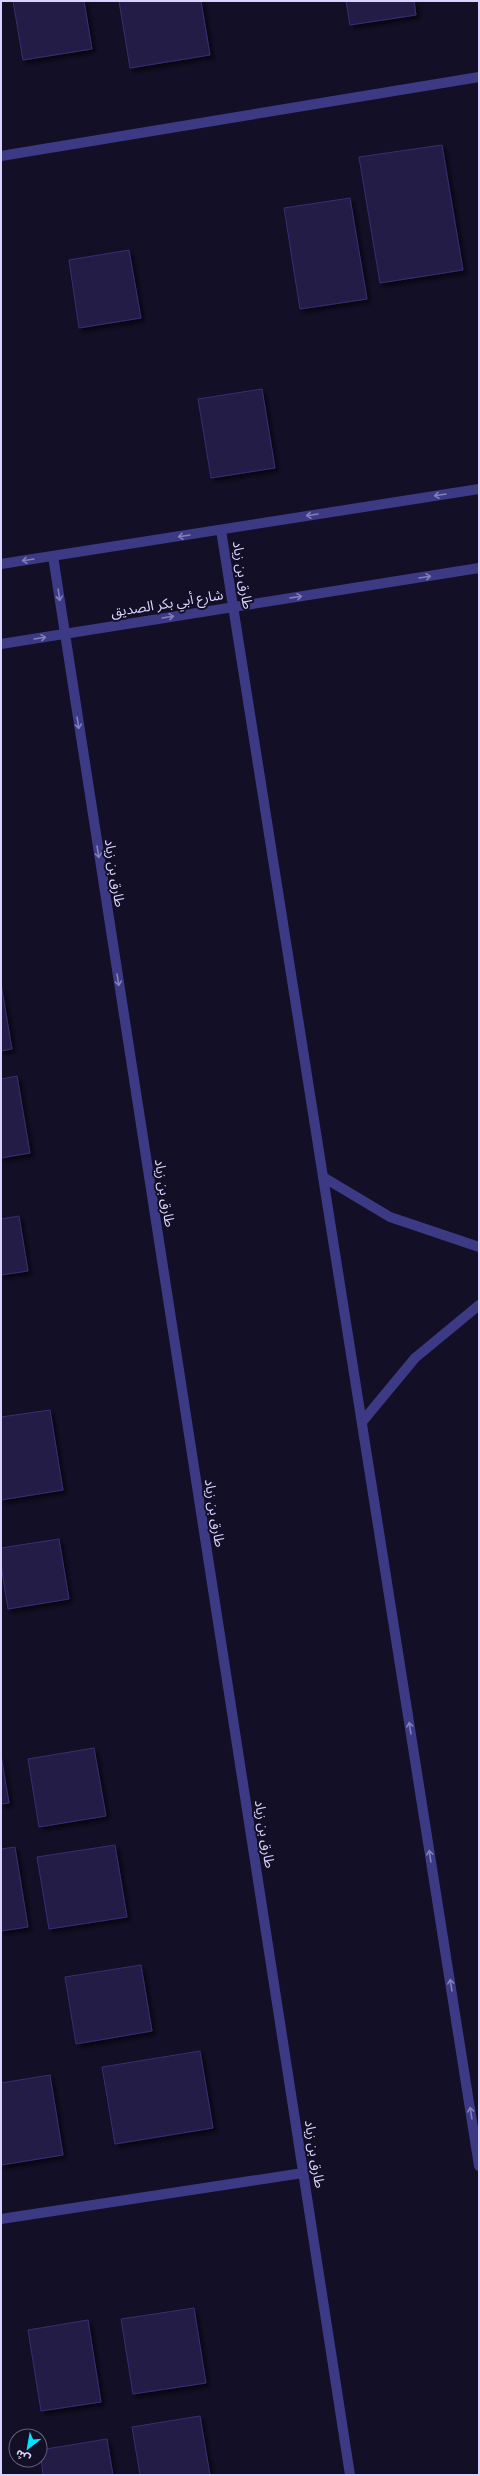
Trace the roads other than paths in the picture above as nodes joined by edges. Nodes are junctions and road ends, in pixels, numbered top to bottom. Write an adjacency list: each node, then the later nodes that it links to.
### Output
1 (479, 77): 2 (street)
2 (1, 156)
3 (479, 489): 4 (street, one-way to 4)
4 (221, 530): 5 (street, one-way to 5); 8 (street, طارق بن زياد)
5 (53, 556): 6 (street, one-way to 6); 9 (street, طارق بن زياد, one-way to 9)
6 (1, 564)
7 (479, 568): 8 (street, شارع أبي بكر الصديق, one-way to 7)
8 (234, 607): 9 (street, شارع أبي بكر الصديق, one-way to 8); 11 (street, طارق بن زياد)
9 (64, 634): 10 (street, شارع أبي بكر الصديق, one-way to 9); 16 (street, طارق بن زياد, one-way to 16)
10 (1, 644)
11 (323, 1177): 12 (street); 14 (street, طارق بن زياد)
12 (479, 1247)
13 (479, 1305): 14 (street)
14 (362, 1422): 15 (street, طارق بن زياد, one-way to 14)
15 (479, 2166)
16 (303, 2173): 17 (street); 18 (street, طارق بن زياد)
17 (1, 2219)
18 (350, 2475)

